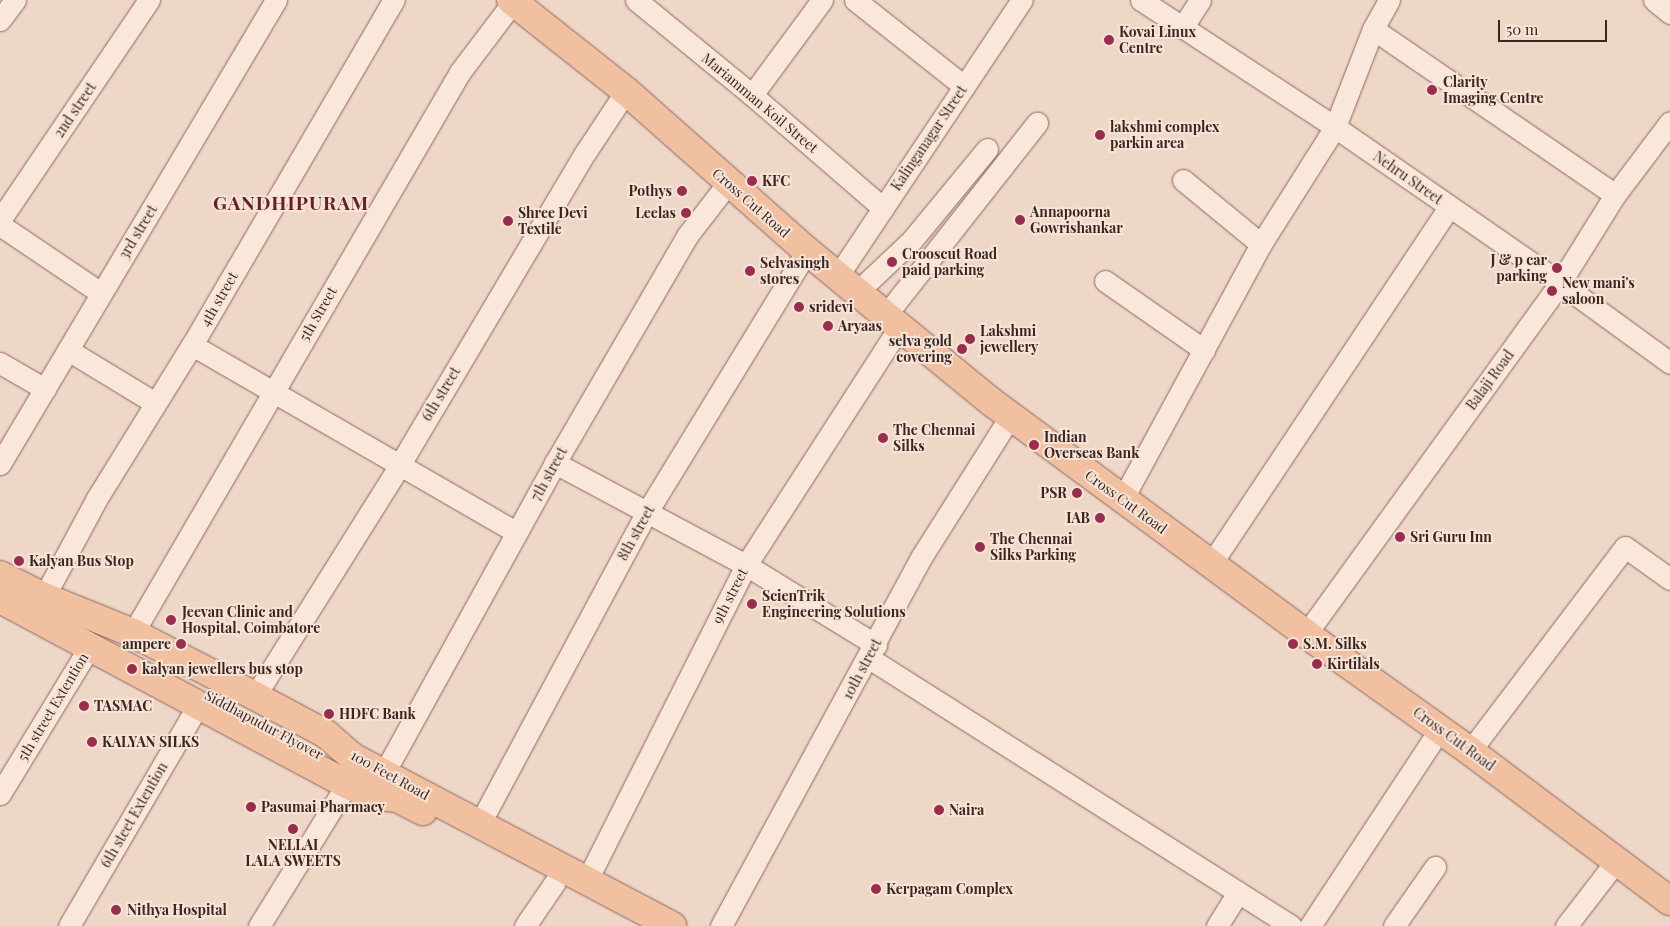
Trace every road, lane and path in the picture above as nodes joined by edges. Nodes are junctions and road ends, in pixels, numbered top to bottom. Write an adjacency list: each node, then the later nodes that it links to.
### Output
1 (15, 0): 15 (street)
2 (149, 0): 30 (street, 2nd street)
3 (276, 0): 37 (street, 3rd street)
4 (394, 0): 39 (street, 4th street)
5 (636, 0): 20 (street, Mariamman Koil Street)
6 (822, 0): 20 (street)
7 (855, 0): 18 (street)
8 (1022, 0): 18 (street, Kalinganagar Street)
9 (1141, 0): 16 (street, Nehru Street)
10 (1200, 0): 16 (street)
11 (1389, 0): 17 (street)
12 (1654, 0): 14 (street)
13 (512, 1): 19 (main road, Cross Cut Road); 45 (street, 5th Street)
14 (1670, 12)
15 (0, 20)
16 (1182, 28): 23 (street, Nehru Street)
17 (1373, 29): 23 (street); 27 (street)
18 (964, 86): 29 (street, Kalinganagar Street)
19 (626, 92): 26 (main road, Cross Cut Road); 50 (street, 6th street)
20 (752, 95): 29 (street, Mariamman Koil Street)
21 (1037, 122): 38 (street, 9th street)
22 (1670, 122): 27 (street, Balaji Road)
23 (1335, 127): 28 (street, Nehru Street); 32 (street)
24 (987, 149): 36 (street)
25 (1183, 180): 32 (street)
26 (728, 183): 33 (main road, Cross Cut Road); 48 (street, 7th street)
27 (1615, 195): 35 (street, Balaji Road)
28 (1449, 207): 35 (street, Nehru Street); 54 (street)
29 (883, 208): 36 (street, Kalinganagar Street)
30 (0, 220)
31 (0, 225): 37 (street)
32 (1261, 244): 41 (street)
33 (807, 252): 36 (main road, Cross Cut Road); 52 (street, 8th street)
34 (1105, 281): 41 (street)
35 (1560, 283): 43 (street, Nehru Street); 61 (street, Balaji Road)
36 (846, 285): 38 (main road, Cross Cut Road)
37 (101, 293): 40 (street, 3rd street)
38 (892, 322): 47 (main road, Cross Cut Road); 55 (street, 9th street)
39 (192, 345): 45 (street); 46 (street, 4th street)
40 (68, 350): 44 (street, 3rd street); 46 (street)
41 (1204, 350): 51 (street)
42 (0, 363): 44 (street)
43 (1670, 363)
44 (45, 389): 49 (street, 3rd street)
45 (273, 391): 50 (street); 62 (street, 5th Street)
46 (155, 403): 59 (street, 4th street)
47 (1010, 417): 51 (main road, Cross Cut Road); 64 (street, 10th street)
48 (555, 463): 52 (street); 53 (street, 7th street)
49 (0, 464)
50 (399, 466): 53 (street); 65 (street, 6th street)
51 (1122, 500): 54 (main road, Cross Cut Road)
52 (647, 512): 55 (street); 72 (street, 8th street)
53 (517, 533): 70 (street, 7th street)
54 (1210, 564): 61 (main road, Cross Cut Road)
55 (746, 565): 64 (street); 75 (street, 9th street)
56 (0, 575): 59 (main road, 100 Feet Road)
57 (1670, 579): 68 (street)
58 (0, 585): 62 (main road, Siddhapudur Flyover)
59 (44, 597): 62 (main road, 100 Feet Road)
60 (0, 599): 63 (main road, 100 Feet Road)
61 (1306, 634): 67 (main road, Cross Cut Road)
62 (132, 642): 65 (main road, 100 Feet Road); 69 (main road, Siddhapudur Flyover); 69 (main road, Siddhapudur Flyover)
63 (90, 646): 66 (main road, 100 Feet Road); 71 (street, 5th street Extention)
64 (872, 651): 77 (street); 84 (street, 10th street)
65 (255, 696): 69 (main road, 100 Feet Road)
66 (198, 705): 69 (main road, 100 Feet Road); 79 (street, 6th steet Extention)
67 (1440, 729): 68 (main road, Cross Cut Road); 87 (street)
68 (1470, 750): 73 (main road, Cross Cut Road)
69 (350, 771): 70 (main road, 100 Feet Road); 76 (main road, 100 Feet Road); 80 (street)
70 (384, 773): 72 (main road, 100 Feet Road)
71 (0, 794)
72 (480, 823): 75 (main road, 100 Feet Road)
73 (1617, 860): 78 (main road, Cross Cut Road); 89 (street)
74 (1435, 867): 88 (street)
75 (587, 880): 83 (main road, 100 Feet Road)
76 (554, 882): 81 (street); 82 (main road, 100 Feet Road)
77 (1238, 892): 85 (street); 86 (street)
78 (1670, 901)
79 (69, 926)
80 (259, 926)
81 (525, 926)
82 (636, 926)
83 (672, 926)
84 (721, 926)
85 (1217, 926)
86 (1291, 926)
87 (1310, 926)
88 (1394, 926)
89 (1566, 926)

